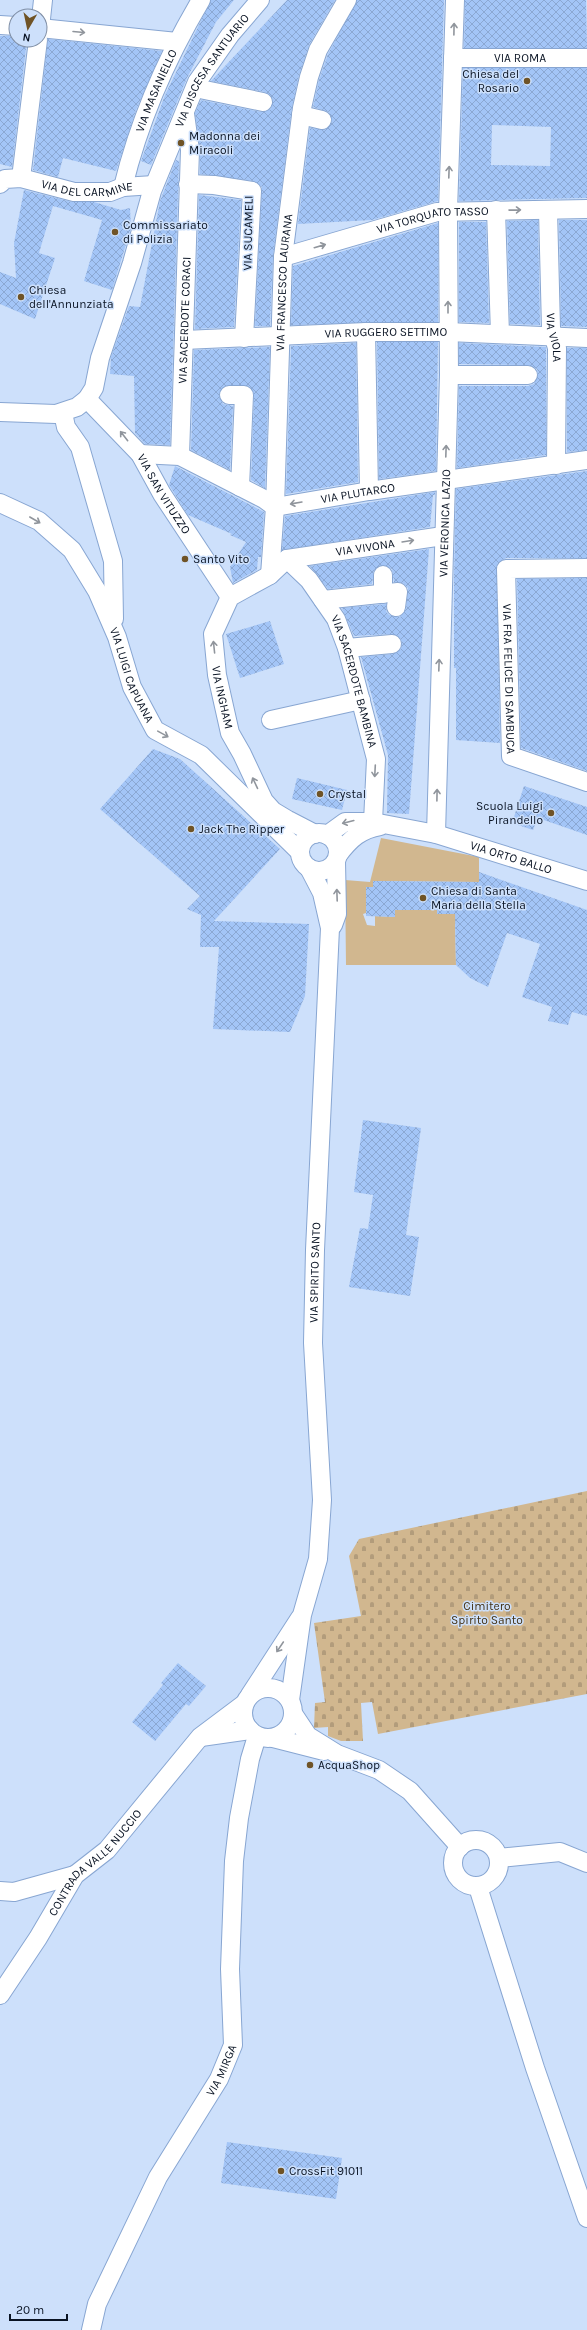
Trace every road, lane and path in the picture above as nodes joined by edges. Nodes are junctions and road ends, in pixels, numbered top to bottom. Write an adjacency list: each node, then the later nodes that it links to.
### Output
1 (201, 0): 6 (street, VIA MASANIELLO)
2 (260, 0): 10 (street, VIA DISCESA SANTUARIO)
3 (347, 0): 13 (street, VIA FRANCESCO LAURANA)
4 (454, 0): 8 (street, VIA VERONICA LAZIO, one-way to 4)
5 (48, 29): 6 (street, one-way to 6)
6 (176, 42): 19 (street, VIA MASANIELLO)
7 (37, 48): 15 (street)
8 (453, 58): 9 (street, VIA ROMA); 23 (street, VIA VERONICA LAZIO, one-way to 8)
9 (587, 58)
10 (195, 88): 11 (street); 12 (street, VIA DISCESA SANTUARIO)
11 (263, 102)
12 (185, 112): 17 (street, VIA SACERDOTE CORACI); 18 (street, VIA DISCESA SANTUARIO)
13 (301, 115): 14 (street); 24 (street, VIA FRANCESCO LAURANA)
14 (322, 120)
15 (21, 178): 16 (street); 19 (street, VIA DEL CARMINE)
16 (0, 184)
17 (188, 184): 30 (street, VIA SUCAMELI); 32 (street, VIA SACERDOTE CORACI)
18 (154, 185): 19 (street, VIA DEL CARMINE); 36 (street, VIA DISCESA SANTUARIO)
19 (123, 187)
20 (587, 209): 22 (street, VIA TORQUATO TASSO)
21 (496, 210): 22 (street, VIA TORQUATO TASSO, one-way to 22); 23 (street, VIA TORQUATO TASSO); 27 (street)
22 (548, 210): 29 (street, VIA VIOLA)
23 (448, 212): 24 (street, VIA TORQUATO TASSO, one-way to 23); 26 (street, VIA VERONICA LAZIO, one-way to 23)
24 (283, 257): 28 (street, VIA FRANCESCO LAURANA)
25 (366, 332): 26 (street, VIA RUGGERO SETTIMO); 28 (street, VIA RUGGERO SETTIMO); 45 (street)
26 (448, 332): 27 (street, VIA RUGGERO SETTIMO); 33 (street, VIA VERONICA LAZIO)
27 (500, 334): 29 (street, VIA RUGGERO SETTIMO)
28 (279, 337): 30 (street, VIA RUGGERO SETTIMO); 47 (street, VIA FRANCESCO LAURANA)
29 (552, 337): 31 (street, VIA RUGGERO SETTIMO); 42 (street, VIA VIOLA)
30 (244, 338): 32 (street, VIA RUGGERO SETTIMO)
31 (587, 338)
32 (184, 340): 40 (street, VIA SACERDOTE CORACI)
33 (449, 375): 34 (street); 43 (street, VIA VERONICA LAZIO, one-way to 33)
34 (528, 375)
35 (229, 395): 44 (street)
36 (87, 400): 38 (street); 39 (street, VIA SAN VITUZZO, one-way to 36)
37 (0, 412): 38 (street)
38 (63, 413): 57 (street)
39 (140, 454): 40 (street); 54 (street, VIA SAN VITUZZO)
40 (180, 456): 44 (street)
41 (587, 460): 42 (street, VIA PLUTARCO)
42 (556, 465): 43 (street, VIA PLUTARCO)
43 (445, 481): 45 (street, VIA PLUTARCO); 48 (street, VIA VERONICA LAZIO)
44 (240, 487): 47 (street)
45 (369, 491): 47 (street, VIA PLUTARCO, one-way to 47)
46 (0, 503): 57 (street, VIA LUIGI CAPUANA, one-way to 57)
47 (276, 507): 51 (street, VIA FRANCESCO LAURANA)
48 (443, 536): 49 (street, VIA VIVONA, one-way to 48); 65 (street, VIA VERONICA LAZIO, one-way to 48)
49 (287, 559): 51 (street); 55 (street, VIA SACERDOTE BAMBINA)
50 (587, 568): 62 (street, VIA FRA FELICE DI SAMBUCA)
51 (270, 575): 54 (street)
52 (383, 576): 53 (street)
53 (383, 594): 55 (street); 56 (street)
54 (230, 597): 64 (street, VIA INGHAM, one-way to 54)
55 (323, 600): 59 (street, VIA SACERDOTE BAMBINA)
56 (396, 607)
57 (117, 638): 66 (street, VIA LUIGI CAPUANA, one-way to 66)
58 (392, 644): 59 (street)
59 (347, 648): 60 (street, VIA SACERDOTE BAMBINA)
60 (361, 700): 61 (street); 63 (street, VIA SACERDOTE BAMBINA, one-way to 63)
61 (271, 720)
62 (587, 782)
63 (380, 823): 64 (street, one-way to 64); 65 (street, VIA ORTO BALLO); 67 (street)
64 (321, 834): 66 (street); 67 (street)
65 (436, 834): 69 (street, VIA ORTO BALLO)
66 (300, 852): 68 (street)
67 (337, 858): 68 (street); 70 (street, one-way to 67)
68 (309, 868): 70 (street)
69 (587, 881)
70 (330, 928): 71 (street, VIA SPIRITO SANTO)
71 (302, 1615): 72 (street, VIA SPIRITO SANTO, one-way to 72); 73 (street, VIA SPIRITO SANTO)
72 (247, 1700): 73 (street); 74 (street); 75 (street, CONTRADA VALLE NUCCIO)
73 (292, 1708): 74 (street); 76 (street)
74 (260, 1735): 75 (street); 76 (street); 85 (street, VIA MIRGA)
75 (200, 1737): 80 (street, CONTRADA VALLE NUCCIO)
76 (337, 1754): 77 (street)
77 (460, 1846): 78 (street); 81 (street)
78 (499, 1858): 79 (street); 81 (street)
79 (587, 1863)
80 (75, 1875): 82 (street); 83 (street, CONTRADA VALLE NUCCIO)
81 (478, 1887): 84 (street)
82 (0, 1892)
83 (0, 1995)
84 (587, 2218)
85 (92, 2330)

